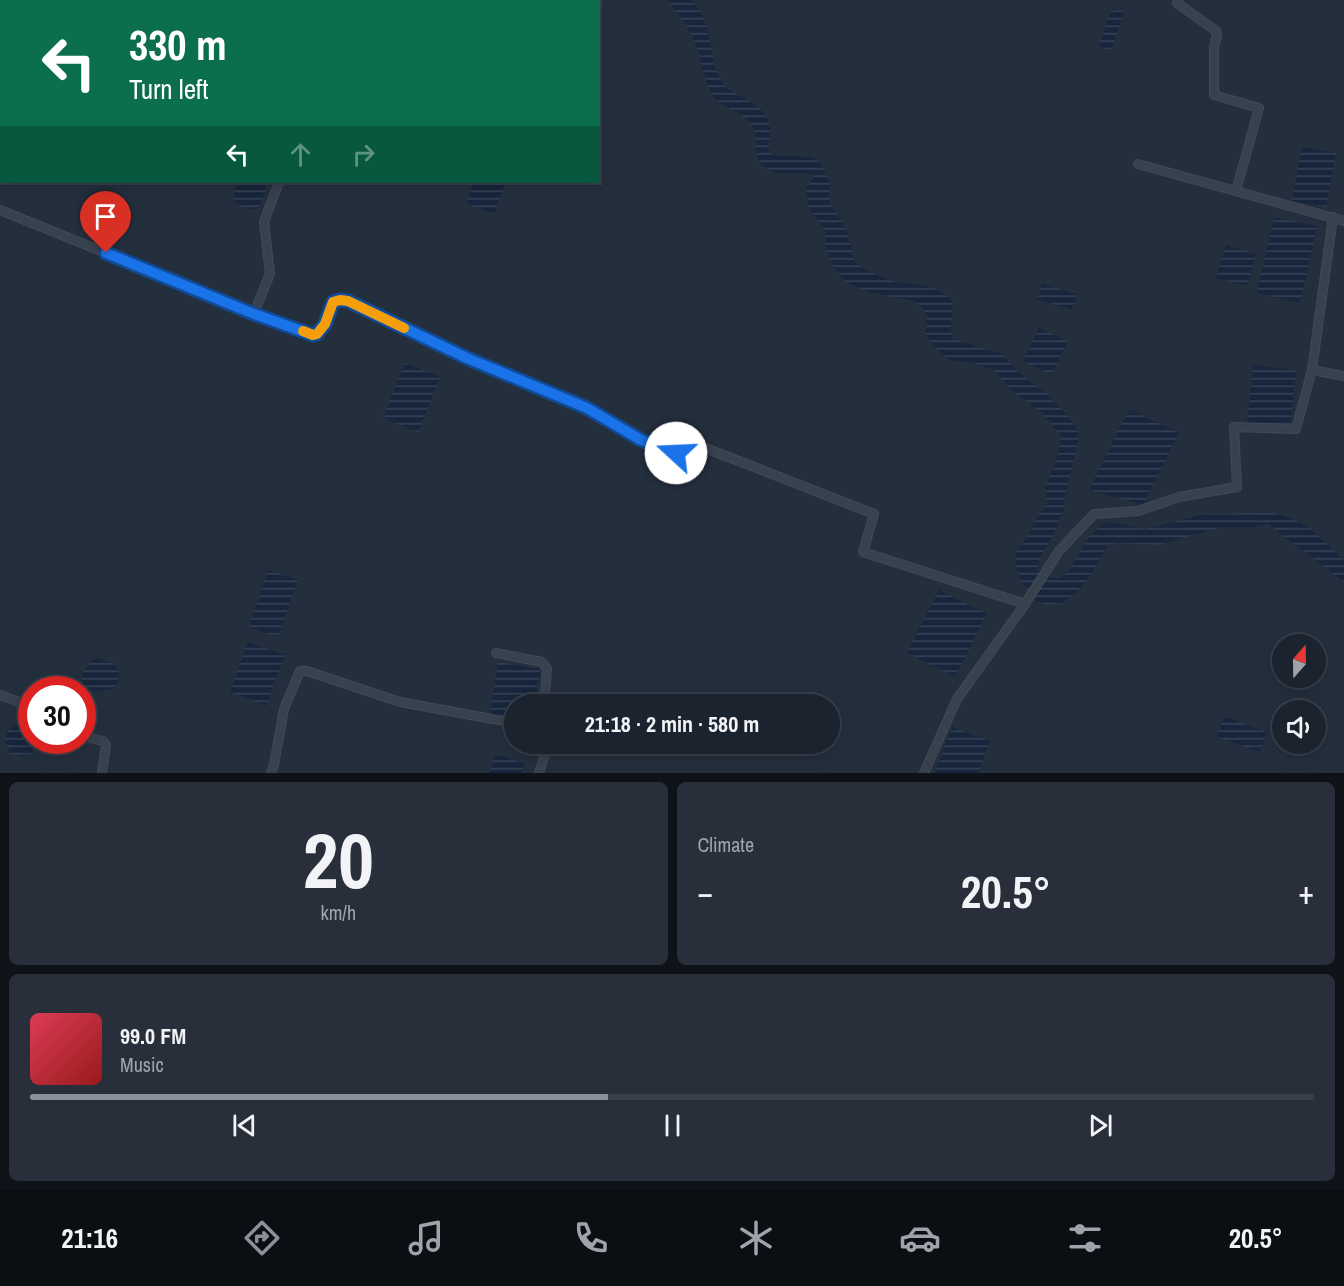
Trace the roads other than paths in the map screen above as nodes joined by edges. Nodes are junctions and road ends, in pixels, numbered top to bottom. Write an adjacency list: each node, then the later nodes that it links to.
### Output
1 (1176, 1): 4 (street)
2 (1138, 164): 4 (street)
3 (279, 183): 8 (street)
4 (1236, 191): 6 (street)
5 (0, 210): 8 (street)
6 (1333, 218): 7 (street); 9 (street)
7 (1344, 220)
8 (254, 314): 11 (street)
9 (1312, 370): 10 (street); 11 (street)
10 (1344, 376)
11 (1025, 604): 22 (street)
12 (496, 653): 13 (street)
13 (545, 694)
14 (0, 695): 15 (street)
15 (18, 702)
16 (504, 721): 20 (street)
17 (96, 739): 19 (street)
18 (545, 754): 21 (street)
19 (102, 773)
20 (271, 773)
21 (539, 773)
22 (924, 773)

